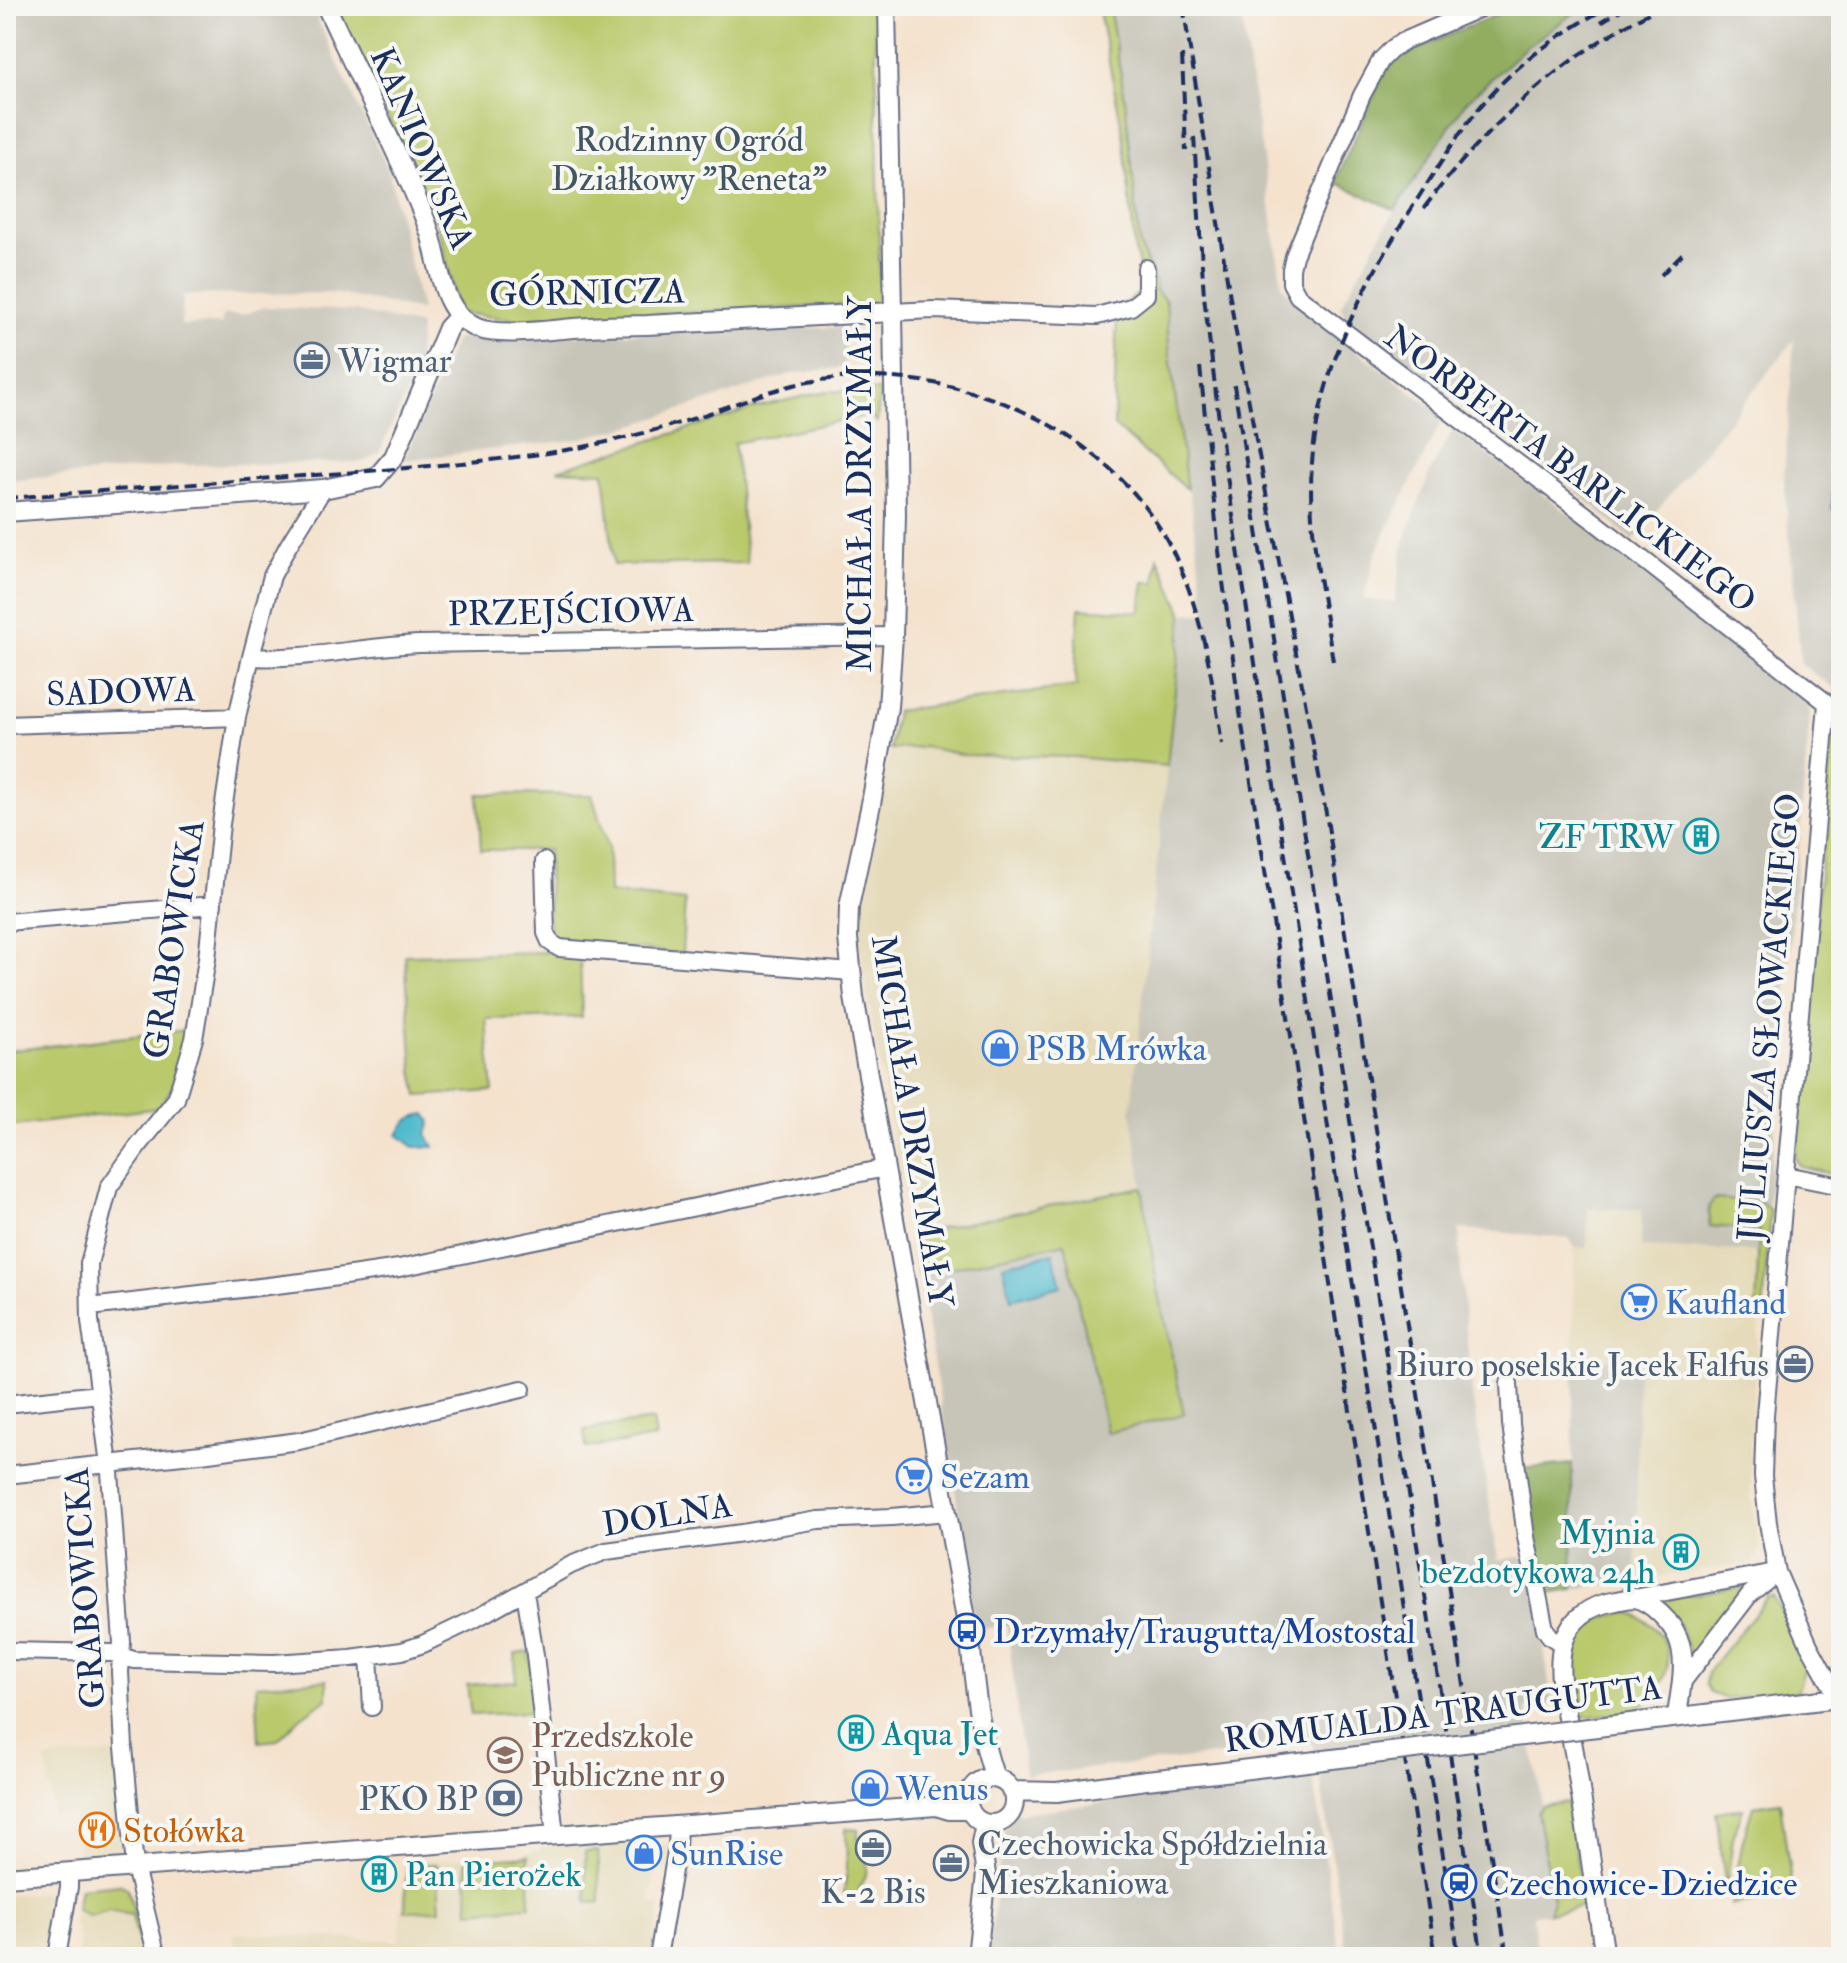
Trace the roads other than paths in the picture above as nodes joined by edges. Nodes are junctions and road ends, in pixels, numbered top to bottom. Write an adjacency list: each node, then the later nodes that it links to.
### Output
1 (326, 6): 6 (street, KANIOWSKA)
2 (887, 6): 5 (street, MICHAŁA DRZYMAŁY)
3 (1485, 6): 11 (street, NORBERTA BARLICKIEGO)
4 (1146, 268): 5 (street, GÓRNICZA)
5 (893, 312): 6 (street, GÓRNICZA); 9 (street, MICHAŁA DRZYMAŁY)
6 (459, 316): 7 (street, GÓRNICZA)
7 (323, 489): 8 (street, GÓRNICZA); 10 (street, GRABOWICKA)
8 (6, 512)
9 (893, 636): 10 (street, PRZEJŚCIOWA); 18 (street, MICHAŁA DRZYMAŁY)
10 (251, 657): 13 (street, GRABOWICKA)
11 (1827, 704): 12 (street, NORBERTA BARLICKIEGO); 20 (street, JULIUSZA SŁOWACKIEGO)
12 (1841, 714)
13 (237, 717): 14 (street, SADOWA); 16 (street, GRABOWICKA)
14 (6, 725)
15 (544, 861): 18 (street)
16 (213, 905): 17 (street); 22 (street, GRABOWICKA)
17 (6, 922)
18 (851, 972): 19 (street, MICHAŁA DRZYMAŁY)
19 (885, 1168): 22 (street); 29 (street, MICHAŁA DRZYMAŁY)
20 (1786, 1175): 21 (street); 30 (street, JULIUSZA SŁOWACKIEGO)
21 (1841, 1186)
22 (90, 1307): 25 (street, GRABOWICKA)
23 (1509, 1383): 33 (street)
24 (522, 1389): 27 (street)
25 (99, 1394): 26 (street); 27 (street, GRABOWICKA)
26 (6, 1404)
27 (107, 1465): 28 (street); 36 (street, GRABOWICKA)
28 (6, 1475)
29 (947, 1512): 31 (street, DOLNA); 41 (street, MICHAŁA DRZYMAŁY)
30 (1777, 1572): 32 (street); 37 (street); 38 (street, JULIUSZA SŁOWACKIEGO)
31 (525, 1592): 35 (street, DOLNA); 45 (street)
32 (1634, 1598): 33 (street); 37 (street)
33 (1563, 1645): 53 (street)
34 (6, 1651): 36 (street, DOLNA)
35 (369, 1656): 36 (street, DOLNA); 39 (street)
36 (122, 1657): 46 (street, GRABOWICKA)
37 (1681, 1684): 40 (street)
38 (1840, 1699): 40 (street, ROMUALDA TRAUGUTTA)
39 (372, 1707)
40 (1677, 1716): 42 (street, ROMUALDA TRAUGUTTA, bridge)
41 (978, 1791): 42 (street); 43 (street); 44 (street)
42 (1012, 1798): 43 (street)
43 (990, 1824): 52 (street)
44 (678, 1826): 45 (street); 51 (street)
45 (555, 1835): 46 (street)
46 (135, 1867): 47 (street); 50 (street, GRABOWICKA)
47 (69, 1872): 48 (street); 49 (street)
48 (6, 1877)
49 (57, 1957)
50 (157, 1957)
51 (658, 1957)
52 (977, 1957)
53 (1605, 1957)

